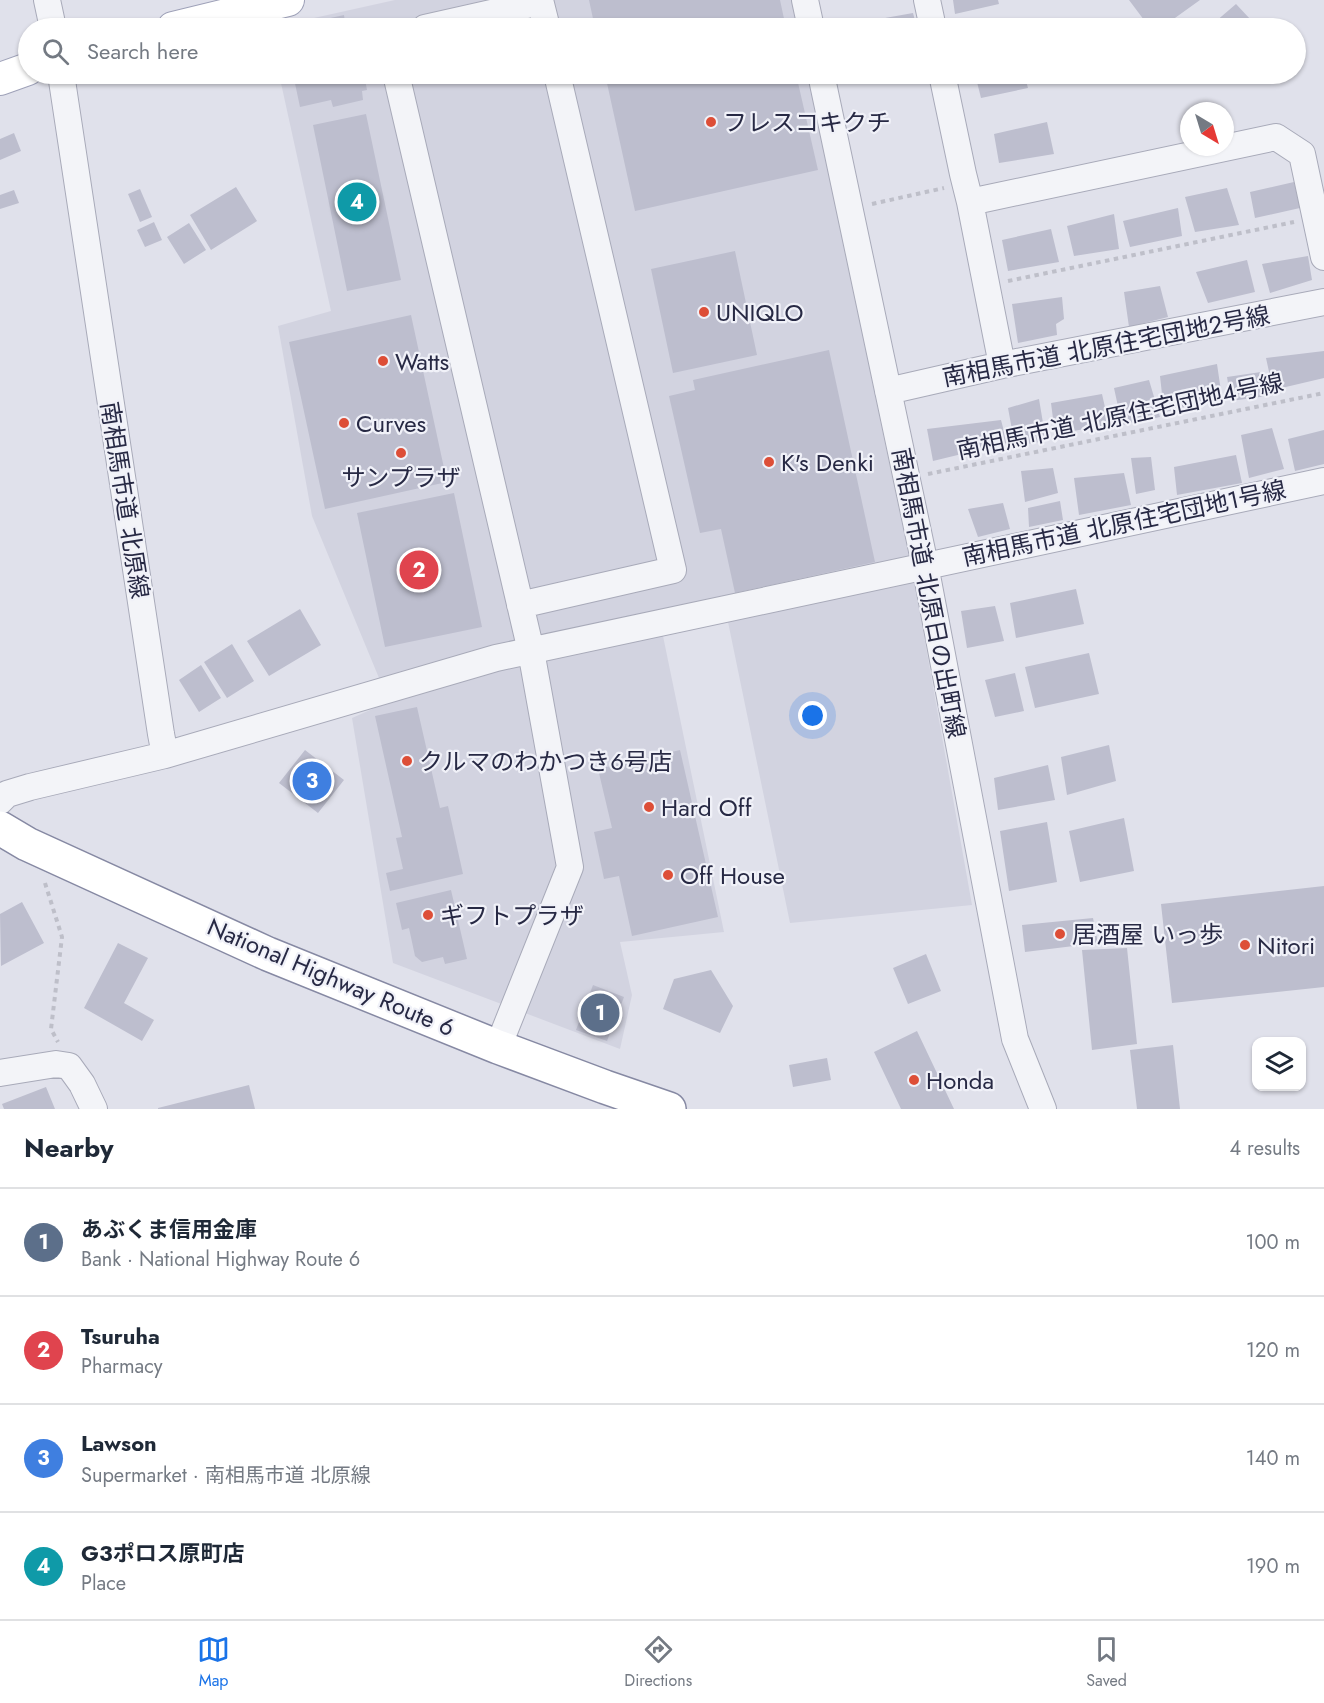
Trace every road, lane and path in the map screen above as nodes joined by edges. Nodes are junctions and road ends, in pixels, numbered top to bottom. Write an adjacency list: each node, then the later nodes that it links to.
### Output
1 (47, 0): 6 (street)
2 (288, 0): 7 (main road)
3 (805, 0): 10 (street)
4 (927, 0): 11 (street)
5 (540, 1): 8 (street); 9 (street)
6 (51, 18)
7 (214, 18)
8 (468, 18)
9 (544, 18)
10 (809, 18)
11 (931, 18)
12 (18, 73): 13 (main road)
13 (0, 79)
14 (62, 84): 33 (street, 南相馬市道 北原線)
15 (398, 84): 31 (street)
16 (559, 84): 31 (street)
17 (823, 84): 26 (street, 南相馬市道 北原日の出町線)
18 (944, 84): 19 (street)
19 (968, 193): 20 (path); 21 (street); 23 (street)
20 (868, 204)
21 (1316, 218): 22 (street); 23 (path)
22 (1324, 256)
23 (986, 286): 25 (street)
24 (1324, 302): 25 (street, 南相馬市道 北原住宅団地2号線)
25 (1002, 365): 26 (street, 南相馬市道 北原住宅団地2号線)
26 (888, 391): 30 (street, 南相馬市道 北原日の出町線)
27 (1324, 393): 28 (path, 南相馬市道 北原住宅団地4号線)
28 (923, 475)
29 (1324, 481): 30 (street, 南相馬市道 北原住宅団地1号線)
30 (925, 565): 32 (street, 南相馬市道 北原住宅団地1号線); 41 (street, 南相馬市道 北原日の出町線)
31 (520, 605): 32 (street)
32 (531, 651): 33 (street, 南相馬市道 北原住宅団地1号線); 36 (street)
33 (165, 755): 34 (street)
34 (0, 801)
35 (14, 836): 36 (highway, National Highway Route 6); 37 (path)
36 (498, 1047): 40 (highway, National Highway Route 6)
37 (69, 1066): 38 (street); 39 (street)
38 (0, 1073)
39 (94, 1109)
40 (669, 1109)
41 (1044, 1109)

